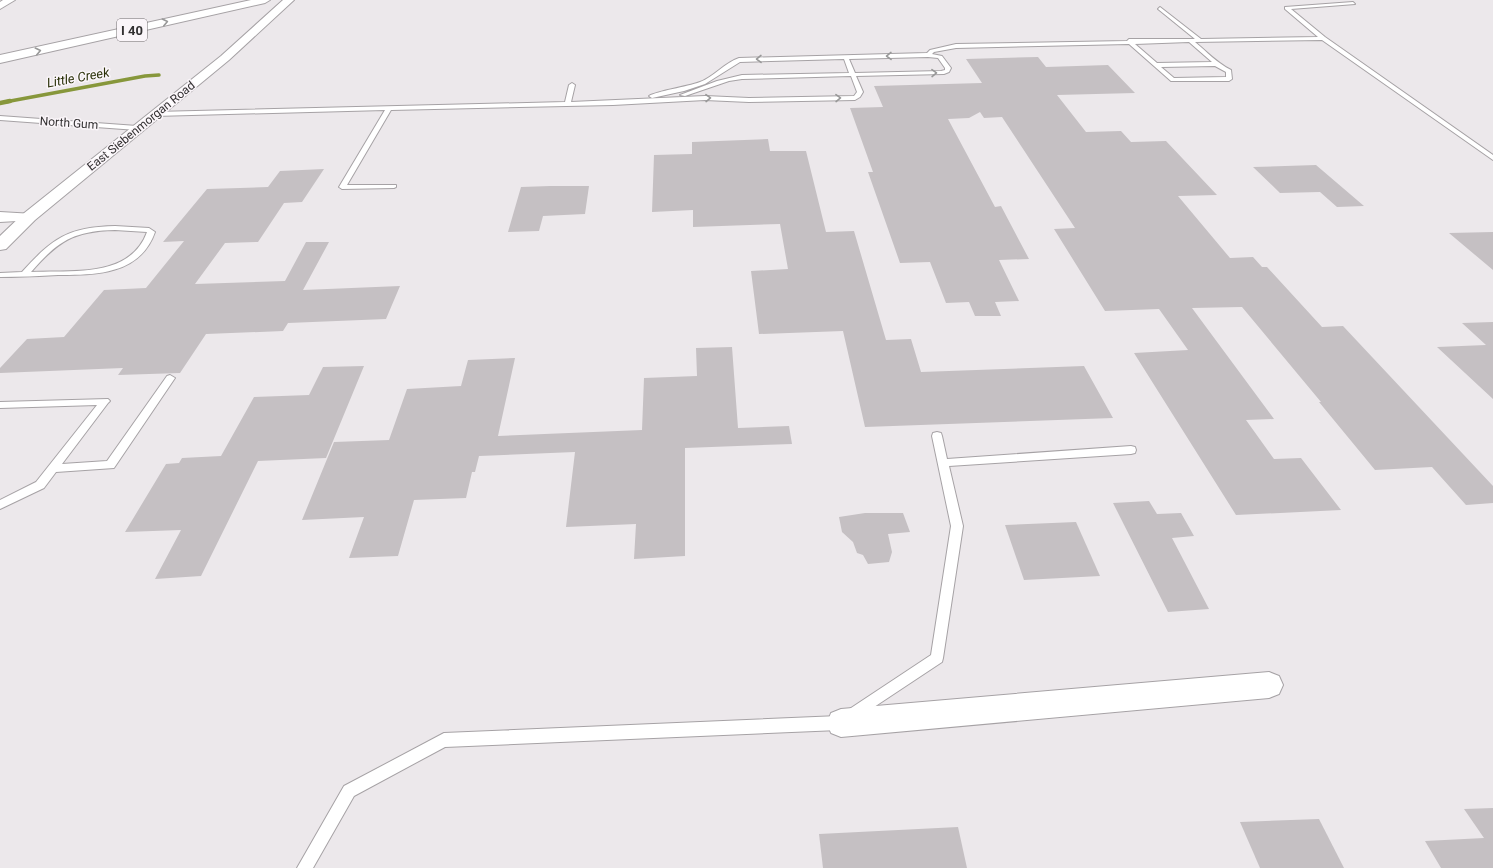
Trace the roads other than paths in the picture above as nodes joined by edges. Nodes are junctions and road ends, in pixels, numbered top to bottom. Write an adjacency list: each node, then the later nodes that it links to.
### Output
1 (10, 0): 5 (street)
2 (265, 0): 13 (main road, I 40, one-way to 2)
3 (1353, 3): 7 (lane)
4 (286, 4): 24 (main road, East Siebenmorgan Road)
5 (0, 6)
6 (1160, 8): 9 (lane)
7 (1323, 38): 9 (lane); 27 (lane)
8 (1189, 40): 9 (lane); 10 (lane); 14 (lane)
9 (1199, 40)
10 (1129, 41): 11 (lane); 15 (lane)
11 (928, 55): 12 (lane, one-way to 12); 17 (lane, one-way to 11)
12 (846, 58): 16 (lane, one-way to 16); 17 (lane)
13 (0, 59)
14 (1216, 64): 15 (lane); 15 (lane)
15 (1156, 65)
16 (727, 66): 18 (lane); 21 (lane)
17 (853, 75): 18 (lane); 20 (lane, one-way to 17)
18 (729, 79): 20 (lane)
19 (572, 85): 22 (lane)
20 (661, 100): 21 (lane)
21 (613, 103): 22 (lane)
22 (568, 104): 23 (lane)
23 (390, 108): 24 (lane); 28 (lane)
24 (155, 114): 26 (main road, East Siebenmorgan Road)
25 (0, 118): 26 (lane, North Gum)
26 (138, 128): 30 (main road, East Siebenmorgan Road)
27 (1493, 158)
28 (394, 186)
29 (0, 217): 30 (street)
30 (30, 217): 31 (main road, East Siebenmorgan Road)
31 (0, 245)
32 (24, 275): 32 (lane); 33 (lane)
33 (0, 276)
34 (170, 378): 39 (lane)
35 (0, 404): 39 (lane)
36 (937, 436): 38 (lane)
37 (1131, 450): 38 (lane)
38 (943, 463): 42 (lane)
39 (53, 468): 40 (lane)
40 (0, 505)
41 (1269, 685): 42 (street)
42 (841, 723): 43 (lane)
43 (305, 868)

